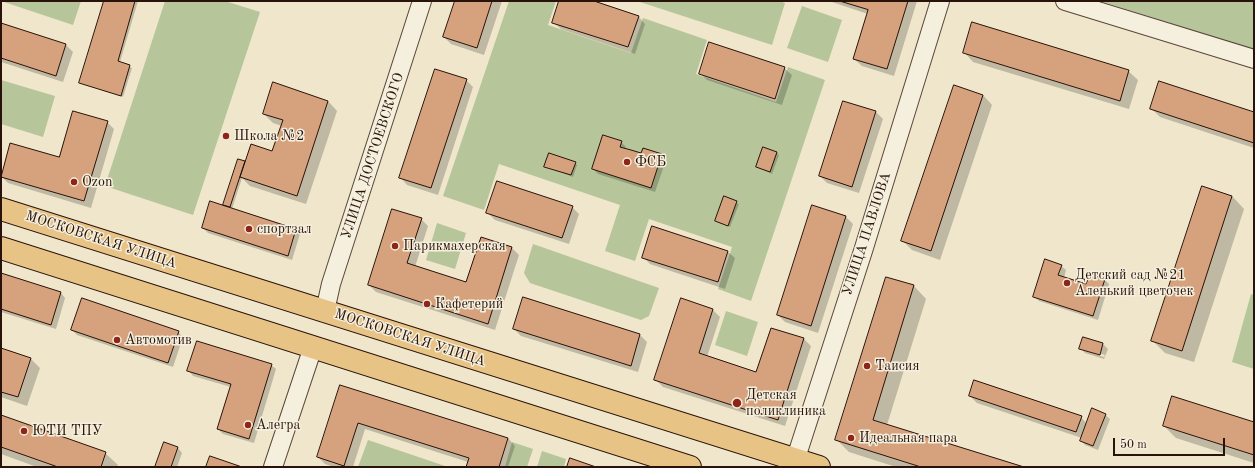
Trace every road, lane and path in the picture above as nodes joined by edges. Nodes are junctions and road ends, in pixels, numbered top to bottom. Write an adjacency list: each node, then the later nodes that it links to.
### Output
1 (422, 1): 7 (street, УЛИЦА ДОСТОЕВСКОГО)
2 (940, 1): 9 (street, УЛИЦА ПАВЛОВА)
3 (1065, 1): 4 (street)
4 (1254, 59)
5 (1, 209): 7 (main road, МОСКОВСКАЯ УЛИЦА)
6 (1, 248): 8 (main road)
7 (325, 311): 9 (main road, МОСКОВСКАЯ УЛИЦА)
8 (313, 347): 10 (street); 11 (main road)
9 (794, 463): 12 (main road, МОСКОВСКАЯ УЛИЦА)
10 (273, 467)
11 (690, 467)
12 (818, 467)

